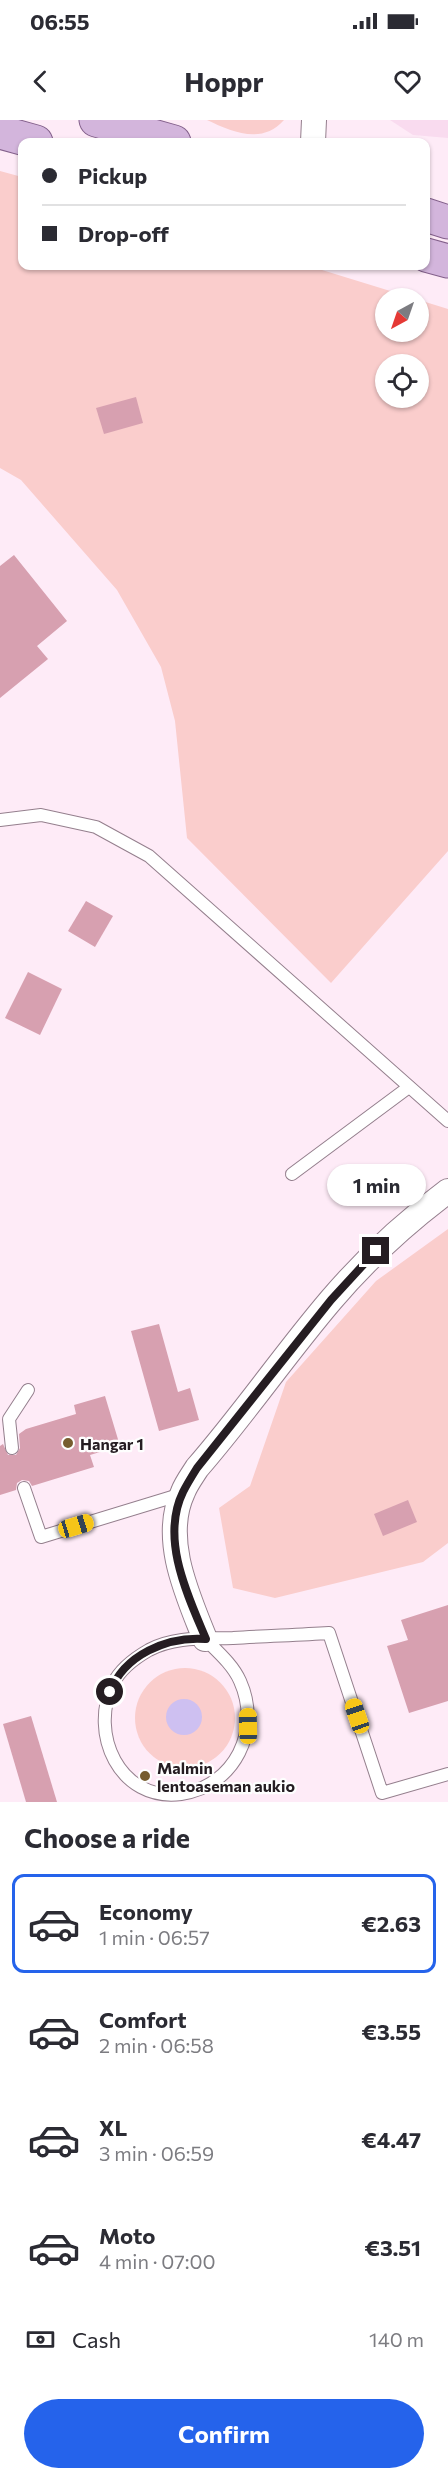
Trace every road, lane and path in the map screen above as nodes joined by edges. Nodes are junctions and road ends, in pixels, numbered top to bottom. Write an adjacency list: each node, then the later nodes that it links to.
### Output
1 (96, 120): 5 (main road)
2 (314, 120): 6 (street)
3 (0, 132): 4 (main road)
4 (22, 138)
5 (160, 138)
6 (313, 138)
7 (430, 216): 8 (main road)
8 (448, 222)
9 (430, 256): 10 (main road)
10 (448, 261)
11 (0, 820): 12 (lane)
12 (409, 1087): 13 (lane); 14 (lane)
13 (448, 1121)
14 (292, 1174)
15 (448, 1191): 19 (street)
16 (28, 1390): 17 (lane)
17 (12, 1448)
18 (24, 1488): 19 (lane)
19 (182, 1494): 20 (street)
20 (206, 1639): 20 (lane); 21 (lane)
21 (448, 1774)

